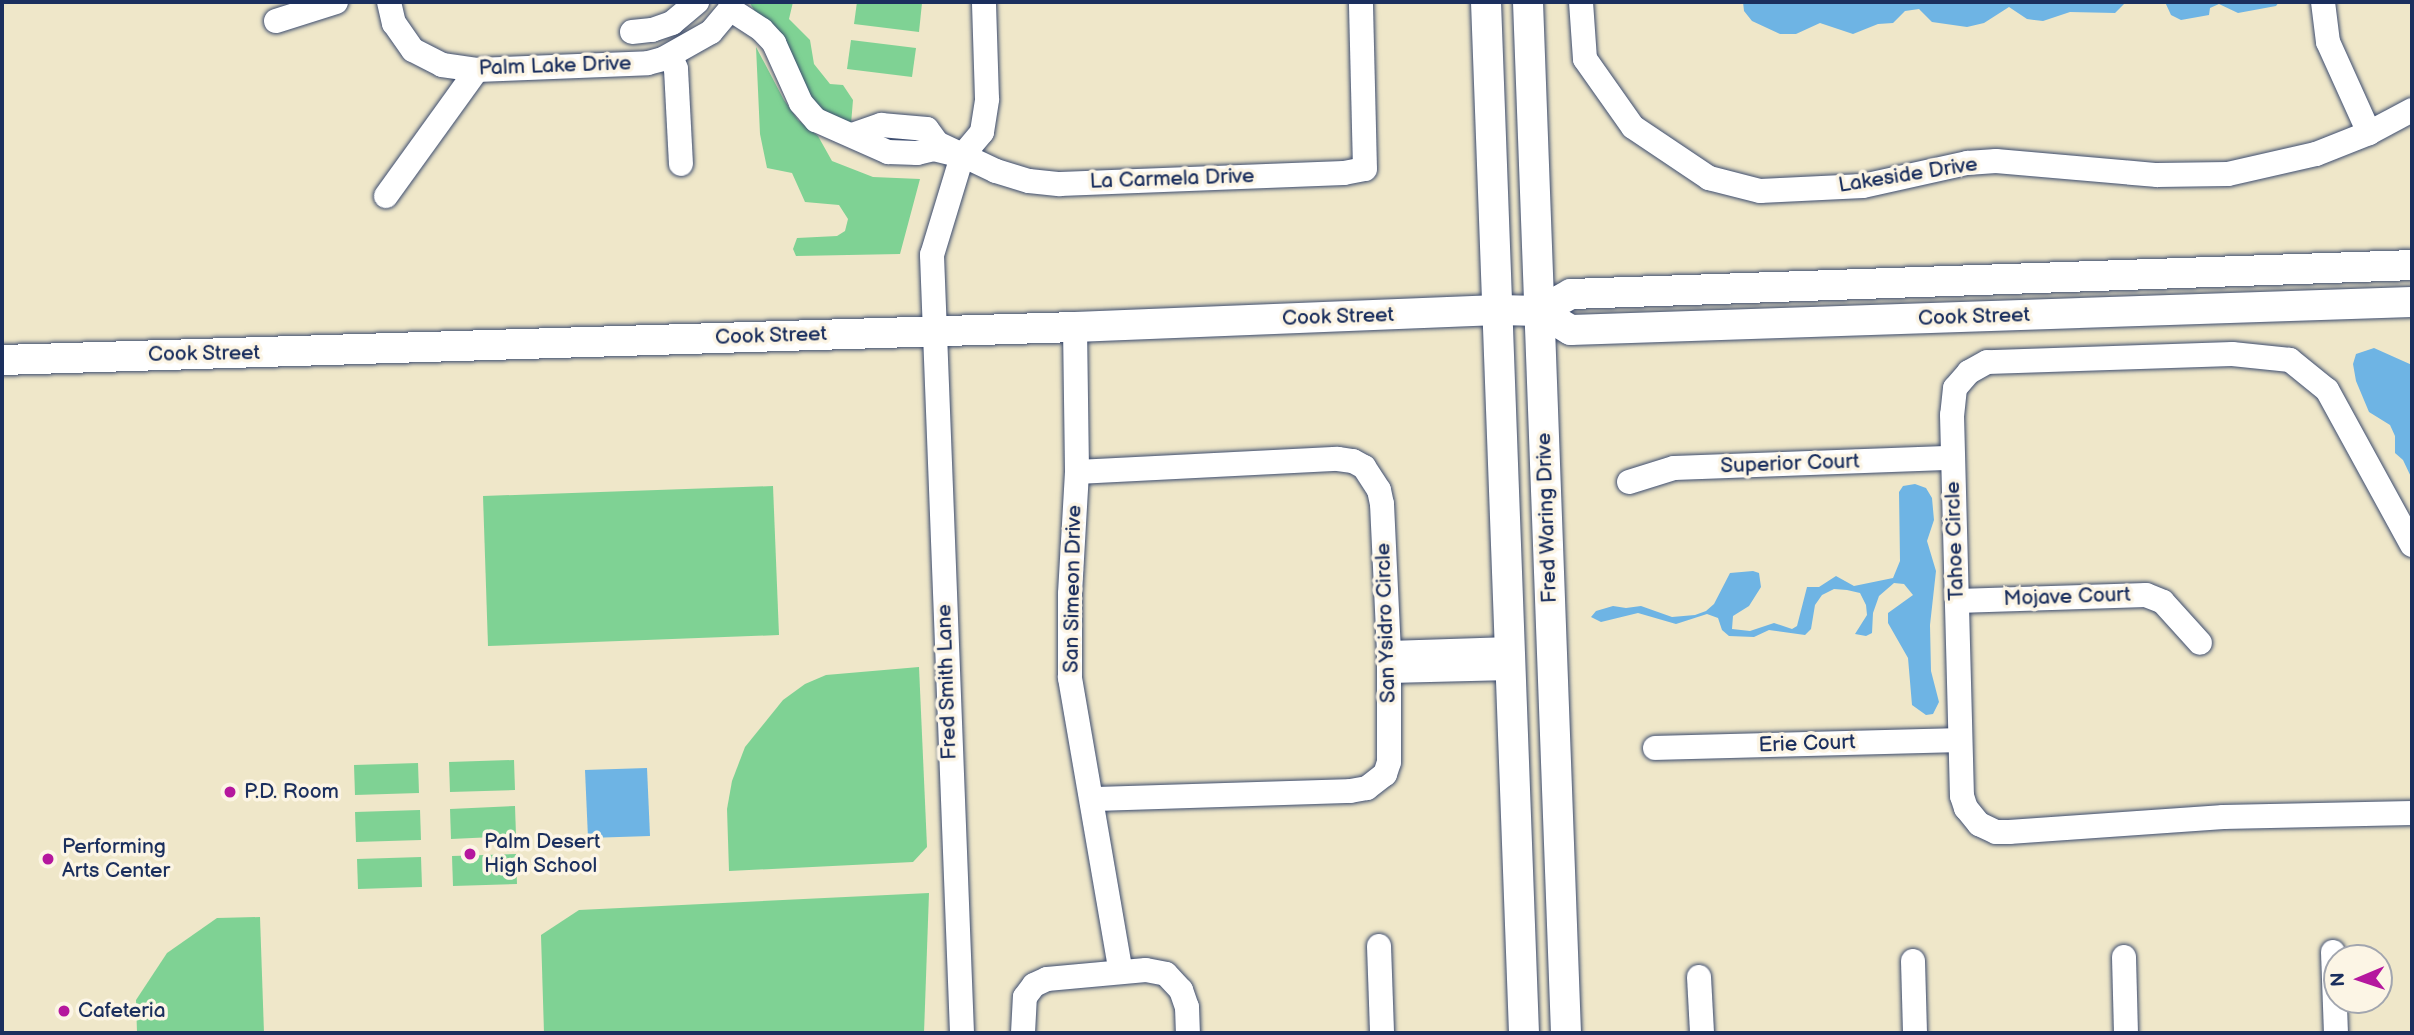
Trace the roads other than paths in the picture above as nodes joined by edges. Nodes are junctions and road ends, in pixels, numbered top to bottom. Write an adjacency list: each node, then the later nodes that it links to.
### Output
1 (336, 2): 12 (street)
2 (389, 2): 16 (street, Palm Lake Drive)
3 (697, 2): 13 (street)
4 (984, 2): 20 (street)
5 (1361, 2): 20 (street, La Carmela Drive)
6 (1486, 2): 25 (main road, Fred Waring Drive)
7 (1518, 2): 14 (main road)
8 (1528, 2): 14 (main road, Fred Waring Drive)
9 (1581, 2): 19 (street, Lakeside Drive)
10 (2323, 2): 19 (street)
11 (731, 5): 15 (street, Palm Lake Drive); 18 (street, La Carmela Drive)
12 (276, 21)
13 (632, 32)
14 (1530, 49): 26 (main road, Fred Waring Drive)
15 (671, 56): 16 (street, Palm Lake Drive); 21 (street)
16 (477, 69): 22 (street)
17 (2412, 110): 19 (street, Lakeside Drive)
18 (863, 131): 20 (street, La Carmela Drive); 20 (street, La Carmela Drive)
19 (2370, 133)
20 (962, 156): 28 (street, Fred Smith Lane)
21 (681, 164)
22 (386, 196)
23 (2412, 264): 26 (main road, Cook Street)
24 (2412, 302): 26 (main road, Cook Street)
25 (1498, 310): 26 (main road, Cook Street); 27 (main road, Cook Street); 36 (main road, Fred Waring Drive)
26 (1540, 311): 42 (main road, Fred Waring Drive)
27 (1075, 327): 28 (main road, Cook Street); 31 (street, San Simeon Drive)
28 (934, 331): 29 (main road, Cook Street); 50 (street, Fred Smith Lane)
29 (2, 359)
30 (1952, 458): 32 (street, Superior Court); 33 (street, Tahoe Circle); 34 (street, Tahoe Circle)
31 (1077, 472): 37 (street, San Ysidro Circle); 40 (street, San Simeon Drive)
32 (1629, 482)
33 (2412, 545)
34 (1957, 601): 35 (street, Mojave Court); 38 (street, Tahoe Circle)
35 (2200, 643)
36 (1511, 658): 37 (street); 42 (main road); 43 (main road, Fred Waring Drive)
37 (1389, 662): 40 (street, San Ysidro Circle)
38 (1960, 740): 39 (street, Erie Court); 41 (street, Tahoe Circle)
39 (1655, 748)
40 (1092, 799): 47 (street, San Simeon Drive)
41 (2412, 813)
42 (1557, 830): 56 (main road, Fred Waring Drive)
43 (1518, 881): 54 (main road, Fred Waring Drive); 55 (main road)
44 (1378, 946): 53 (street)
45 (2124, 957): 59 (street)
46 (1913, 961): 58 (street)
47 (1121, 972): 51 (street); 52 (street)
48 (1699, 977): 57 (street)
49 (2335, 1014): 60 (street)
50 (962, 1033)
51 (1023, 1033)
52 (1188, 1033)
53 (1382, 1033)
54 (1524, 1033)
55 (1543, 1033)
56 (1566, 1033)
57 (1702, 1033)
58 (1915, 1033)
59 (2126, 1033)
60 (2336, 1033)

